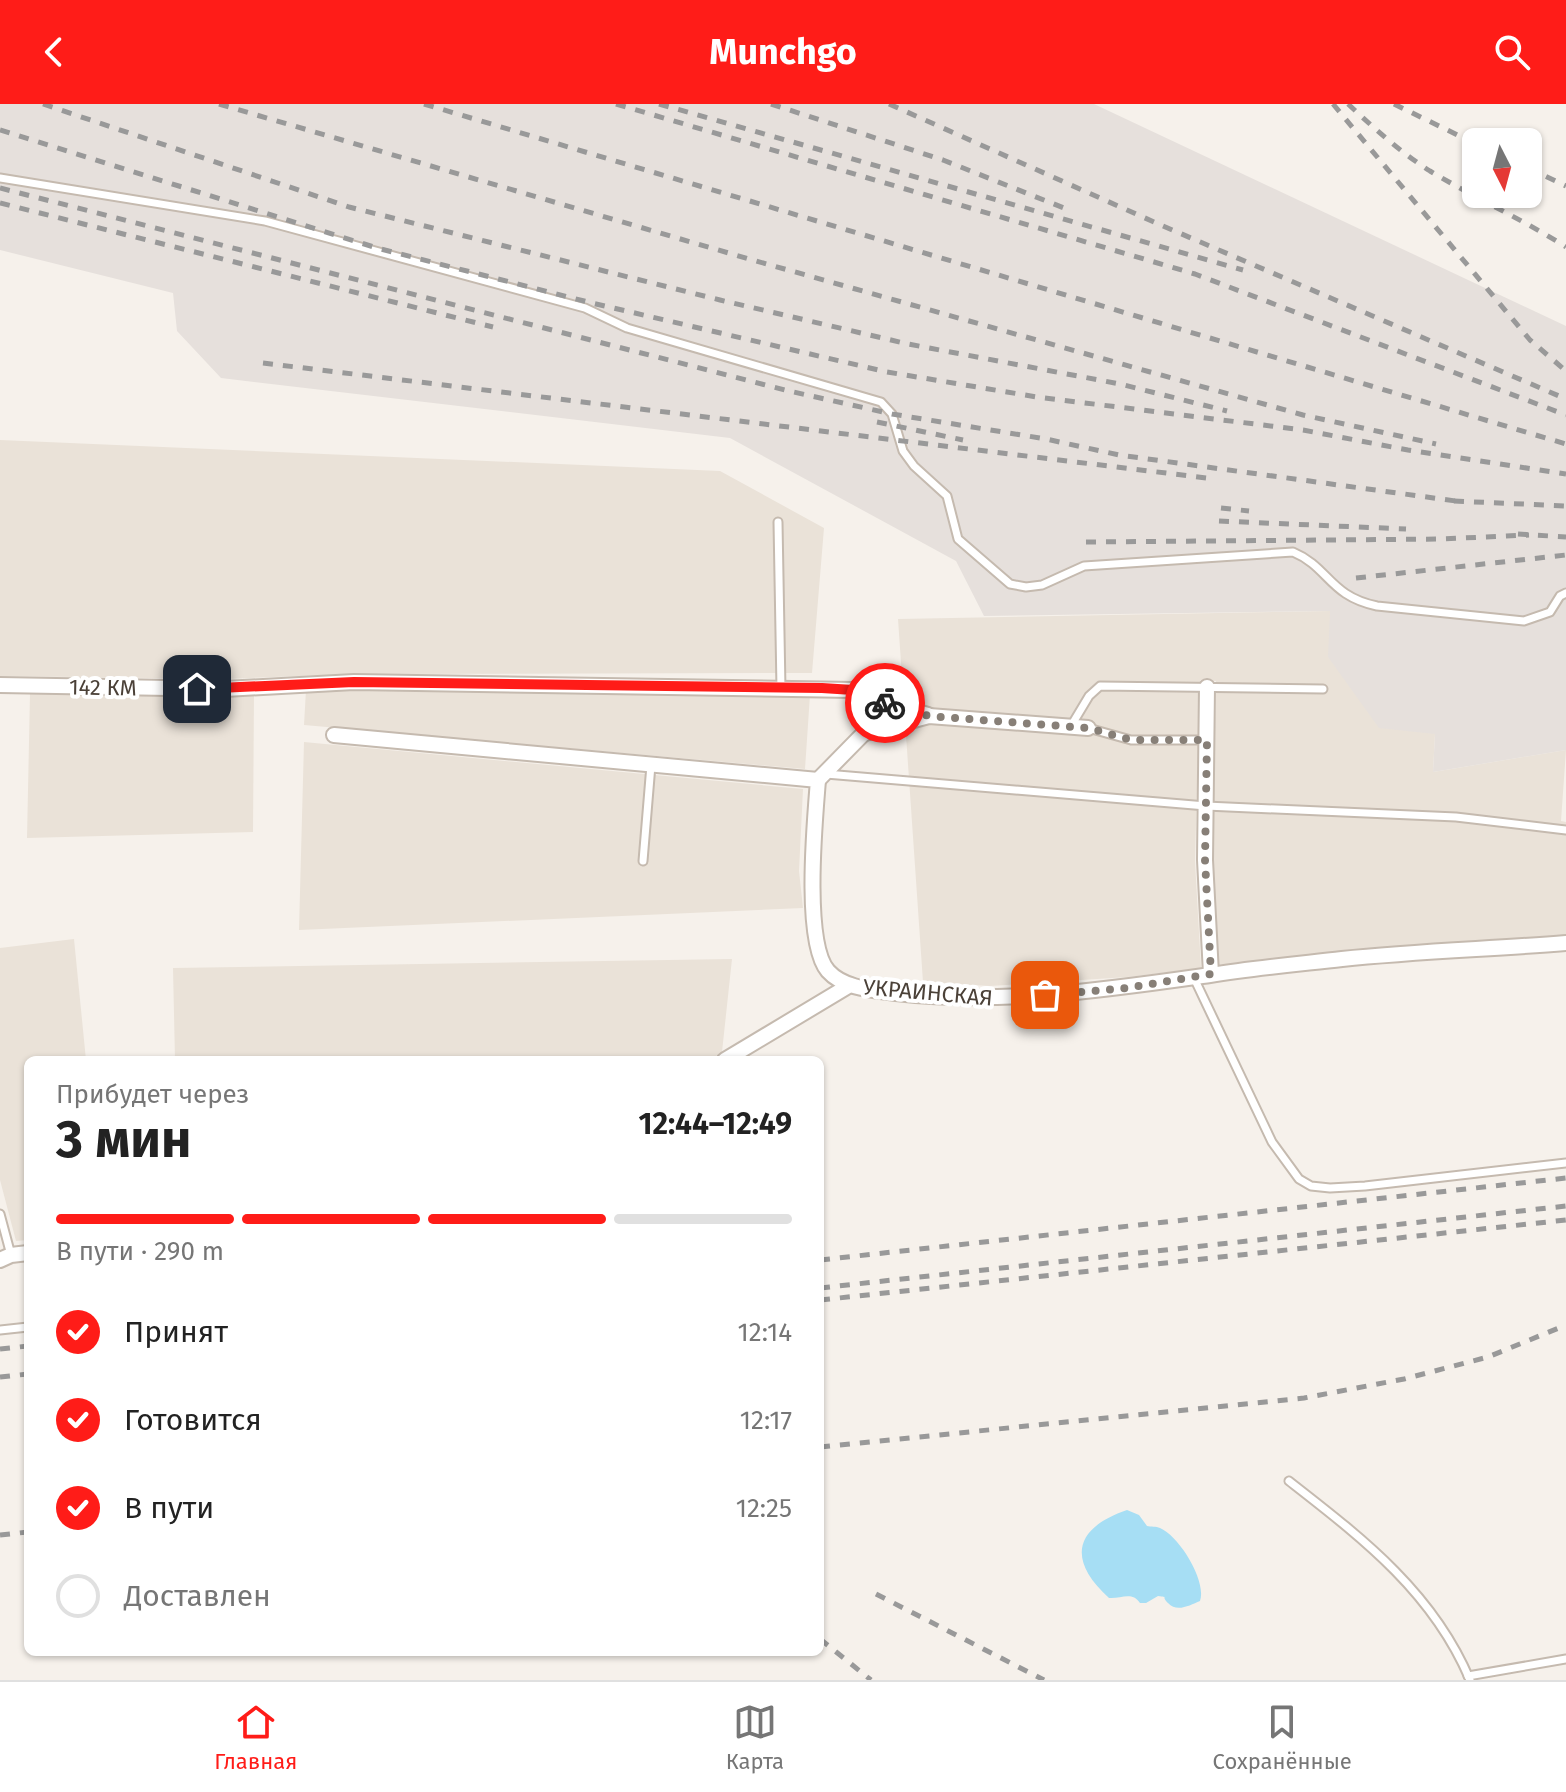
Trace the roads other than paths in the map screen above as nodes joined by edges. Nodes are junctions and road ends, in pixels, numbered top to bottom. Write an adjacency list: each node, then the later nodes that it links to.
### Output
1 (0, 178): 3 (lane)
2 (778, 522): 6 (lane)
3 (1566, 593)
4 (0, 685): 6 (street, 142 КМ)
5 (1207, 687): 7 (lane); 10 (lane); 14 (street)
6 (781, 689): 8 (street, 142 КМ)
7 (1323, 689)
8 (867, 698): 9 (street, 142 КМ); 12 (street)
9 (929, 716): 10 (street); 12 (street)
10 (1071, 727): 11 (street)
11 (1088, 728): 14 (lane)
12 (865, 733): 16 (street)
13 (334, 735): 15 (street)
14 (1207, 740): 17 (street)
15 (651, 765): 16 (street); 19 (lane)
16 (820, 777): 17 (lane); 23 (street, УКРАИНСКАЯ)
17 (1206, 806): 18 (lane); 21 (street)
18 (1566, 830)
19 (643, 861)
20 (1566, 943): 21 (street, УКРАИНСКАЯ)
21 (1211, 974): 22 (street, УКРАИНСКАЯ)
22 (1193, 977): 23 (street, УКРАИНСКАЯ); 25 (lane)
23 (850, 985): 24 (street)
24 (732, 1056)
25 (1566, 1163)
26 (0, 1214): 27 (lane)
27 (5, 1257)
28 (24, 1327): 29 (lane)
29 (0, 1330)
30 (1289, 1481): 32 (lane)
31 (1566, 1659): 32 (lane)
32 (1469, 1678)

